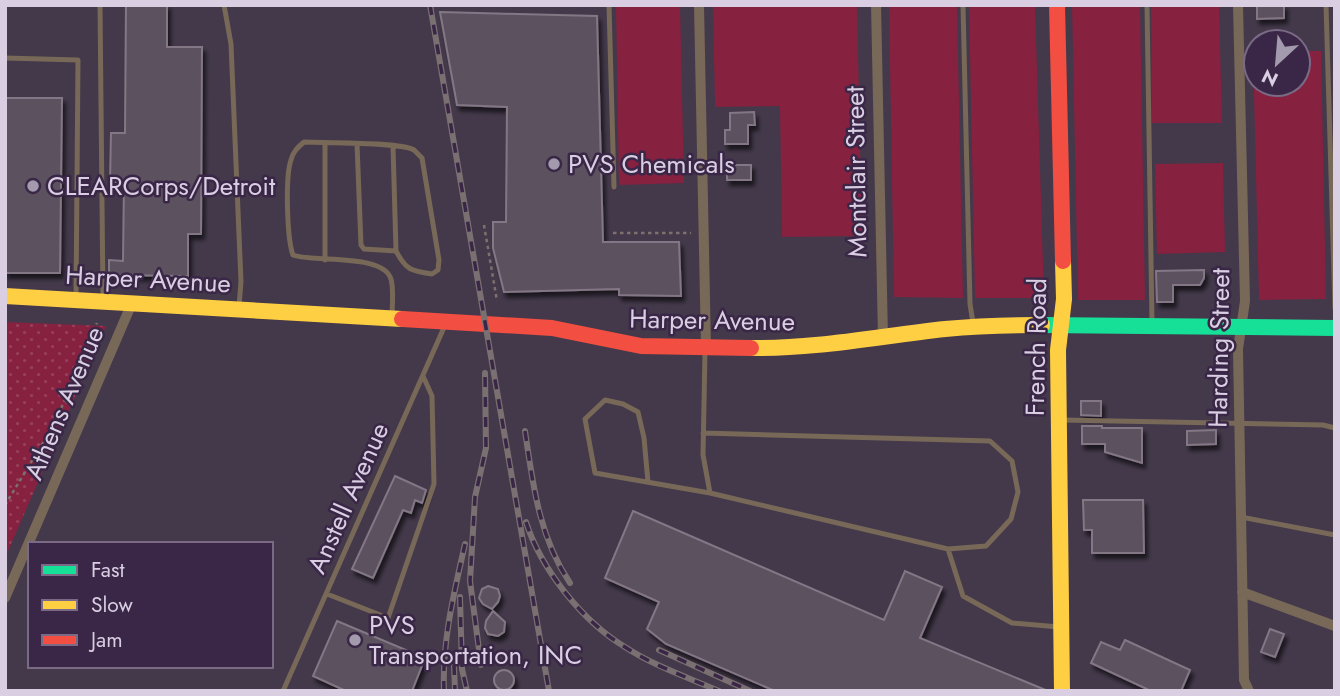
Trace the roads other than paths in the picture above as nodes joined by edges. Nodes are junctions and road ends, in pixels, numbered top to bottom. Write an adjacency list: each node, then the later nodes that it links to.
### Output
1 (100, 5): 21 (lane)
2 (224, 5): 23 (lane)
3 (609, 5): 15 (lane)
4 (699, 5): 33 (street)
5 (876, 5): 32 (street, Montclair Street)
6 (963, 5): 28 (lane)
7 (1057, 5): 27 (main road, French Road)
8 (1147, 5): 29 (lane)
9 (1238, 5): 30 (street, Harding Street)
10 (1326, 5): 16 (lane)
11 (5, 58): 20 (lane)
12 (325, 143): 13 (lane); 18 (lane); 18 (lane)
13 (357, 144): 14 (lane); 17 (lane)
14 (393, 146): 17 (lane); 17 (lane)
15 (614, 187)
16 (1334, 241): 24 (lane)
17 (396, 251)
18 (325, 260): 25 (lane)
19 (5, 296): 20 (main road, Harper Avenue)
20 (76, 300): 21 (main road, Harper Avenue)
21 (103, 301): 22 (main road, Harper Avenue)
22 (132, 303): 23 (main road, Harper Avenue); 43 (street, Athens Avenue)
23 (239, 309): 25 (main road, Harper Avenue)
24 (1335, 309)
25 (392, 317): 26 (main road, Harper Avenue)
26 (447, 320): 33 (main road, Harper Avenue); 34 (lane, Anstell Avenue)
27 (1061, 325): 28 (main road, Harper Avenue); 29 (main road, Harper Avenue); 35 (main road, French Road)
28 (974, 326): 32 (main road, Harper Avenue)
29 (1152, 326): 30 (main road, Harper Avenue)
30 (1242, 327): 31 (main road, Harper Avenue); 36 (street, Harding Street)
31 (1335, 328)
32 (883, 338): 33 (main road, Harper Avenue)
33 (706, 348): 38 (lane)
34 (423, 376): 47 (lane, Anstell Avenue); 47 (lane)
35 (1059, 420): 36 (lane); 50 (main road, French Road)
36 (1239, 422): 37 (lane); 41 (street, Harding Street)
37 (1335, 428)
38 (703, 433): 40 (lane); 45 (lane)
39 (648, 482): 39 (lane); 40 (lane)
40 (710, 493): 45 (lane)
41 (1241, 517): 42 (lane); 46 (street, Harding Street)
42 (1335, 535)
43 (29, 542)
44 (28, 545): 48 (street, Athens Avenue)
45 (948, 549): 50 (lane)
46 (1242, 592): 49 (street); 53 (street, Harding Street)
47 (327, 594): 51 (lane, Anstell Avenue)
48 (5, 598)
49 (1335, 626)
50 (1061, 627): 52 (main road, French Road)
51 (283, 691)
52 (1062, 691)
53 (1249, 691)

